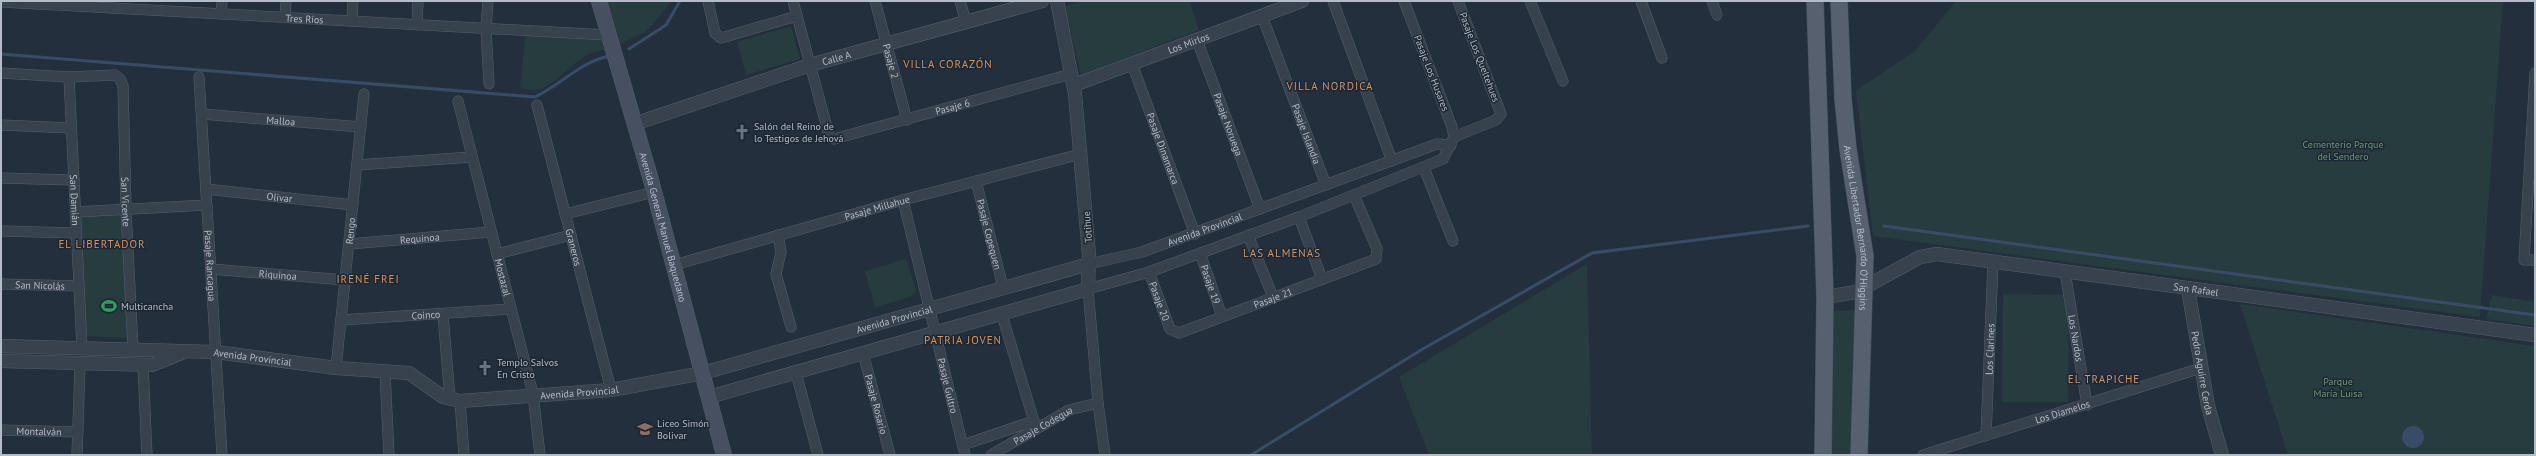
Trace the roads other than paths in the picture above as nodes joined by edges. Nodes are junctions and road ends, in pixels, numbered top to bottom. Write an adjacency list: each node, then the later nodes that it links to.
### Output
1 (222, 1): 26 (street)
2 (286, 1): 30 (street)
3 (353, 1): 31 (street)
4 (418, 1): 33 (street)
5 (488, 1): 34 (street)
6 (599, 1): 35 (main road, Avenida General Manuel Baquedano)
7 (708, 1): 28 (street)
8 (793, 1): 28 (street)
9 (875, 1): 37 (street, Pasaje 2)
10 (960, 1): 32 (street)
11 (1042, 1): 32 (street, Calle A)
12 (1057, 1): 45 (street, Totihue)
13 (1302, 1): 29 (street, Los Mirlos)
14 (1333, 1): 62 (street)
15 (1404, 1): 58 (street, Pasaje Los Husares)
16 (1458, 1): 58 (street, Pasaje Los Queltehues)
17 (1530, 1): 46 (street)
18 (1641, 1): 38 (street)
19 (1712, 1): 27 (street)
20 (1815, 1): 108 (main road)
21 (1839, 1): 104 (main road, Avenida Libertador Bernardo O'Higgins)
22 (1, 2): 23 (street, Tres Ríos)
23 (24, 2): 24 (street, Tres Ríos)
24 (90, 4): 25 (street, Tres Ríos)
25 (154, 6): 26 (street, Tres Ríos)
26 (221, 14): 30 (street, Tres Ríos)
27 (1717, 15)
28 (797, 16): 40 (street)
29 (1262, 16): 36 (street, Los Mirlos); 68 (street, Pasaje Islandia)
30 (285, 17): 31 (street, Tres Ríos)
31 (352, 21): 33 (street, Tres Ríos)
32 (966, 22): 37 (street, Calle A)
33 (417, 25): 34 (street, Tres Ríos)
34 (486, 28): 35 (street, Tres Ríos); 47 (street)
35 (608, 35): 54 (main road, Avenida General Manuel Baquedano)
36 (1197, 40): 39 (street, Los Mirlos); 76 (street, Pasaje Noruega)
37 (886, 44): 40 (street, Calle A); 53 (street, Pasaje 2)
38 (1662, 58)
39 (1132, 64): 45 (street, Los Mirlos); 84 (street, Pasaje Dinamarca)
40 (810, 65): 53 (street, Pasaje 6); 54 (street, Calle A)
41 (1, 73): 43 (street)
42 (2535, 73): 51 (street)
43 (69, 77): 57 (street, San Damián); 75 (street, San Vicente)
44 (199, 77): 52 (street, Pasaje Rancagua)
45 (1072, 80): 53 (street, Pasaje 6); 59 (street, Totihue)
46 (1563, 81)
47 (489, 84)
48 (364, 94): 56 (street, Rengo)
49 (458, 101): 60 (street, Mostazal)
50 (537, 105): 79 (street, Graneros)
51 (2534, 107): 61 (street)
52 (202, 114): 56 (street, Malloa); 69 (street, Pasaje Rancagua)
53 (907, 120)
54 (634, 124): 70 (main road, Avenida General Manuel Baquedano)
55 (1, 125): 57 (street)
56 (361, 127): 63 (street, Rengo)
57 (71, 128): 66 (street, San Damián)
58 (1452, 141): 62 (street, Avenida Provincial); 64 (street, Avenida Provincial)
59 (1081, 154): 67 (street, Pasaje Millahue); 94 (street, Totihue)
60 (472, 156): 63 (street); 82 (street, Mostazal)
61 (2532, 158): 77 (street)
62 (1392, 162): 68 (street, Avenida Provincial)
63 (357, 165): 74 (street, Rengo)
64 (1424, 168): 71 (street, Avenida Provincial); 88 (street)
65 (1, 178): 66 (street)
66 (74, 180): 78 (street, San Damián)
67 (976, 181): 72 (street, Pasaje Millahue); 103 (street, Pasaje Copequen)
68 (1326, 185): 76 (street, Avenida Provincial)
69 (206, 189): 73 (street, Pasaje Rancagua); 74 (street, Olivar)
70 (654, 192): 79 (street); 95 (main road, Avenida General Manuel Baquedano)
71 (1354, 195): 80 (street, Avenida Provincial); 99 (street, Pasaje 21)
72 (903, 200): 86 (street, Pasaje Millahue); 109 (street, Pasaje Gultro)
73 (207, 205): 75 (street); 96 (street, Pasaje Rancagua)
74 (353, 205): 89 (street, Rengo)
75 (126, 209): 78 (street); 121 (street, San Vicente)
76 (1260, 209): 84 (street, Avenida Provincial)
77 (2531, 210): 92 (street)
78 (75, 212): 83 (street, San Damián)
79 (565, 214): 85 (street, Graneros)
80 (1299, 217): 87 (street, Avenida Provincial); 99 (street)
81 (1, 231): 83 (street)
82 (491, 232): 89 (street, Requinoa); 91 (street, Mostazal)
83 (76, 233): 102 (street, San Damián)
84 (1195, 234): 94 (street, Avenida Provincial)
85 (571, 235): 91 (street); 133 (street, Graneros)
86 (778, 235): 95 (street, Pasaje Millahue); 115 (street)
87 (1248, 235): 90 (street, Avenida Provincial); 107 (street)
88 (1453, 241)
89 (349, 244): 100 (street, Rengo)
90 (1200, 253): 97 (street, Avenida Provincial); 113 (street, Pasaje 19)
91 (497, 254): 110 (street, Mostazal)
92 (2535, 260)
93 (1993, 262): 98 (street, San Rafael); 104 (street, San Rafael); 142 (street, Los Clarines)
94 (1089, 264): 103 (street, Avenida Provincial); 105 (street, Totihue)
95 (674, 265): 131 (main road, Avenida General Manuel Baquedano)
96 (211, 269): 100 (street, Riquinoa); 123 (street, Pasaje Rancagua)
97 (1149, 272): 105 (street, Avenida Provincial); 116 (street, Pasaje 20)
98 (2065, 272): 106 (street, San Rafael); 138 (street, Los Nardos)
99 (1322, 279): 107 (street, Pasaje 21)
100 (345, 280): 114 (street, Rengo)
101 (1, 284): 102 (street, San Nicolás)
102 (78, 286): 120 (street, San Damián)
103 (1003, 287): 109 (street, Avenida Provincial)
104 (1864, 287): 108 (street, San Rafael); 157 (main road, Avenida Libertador Bernardo O'Higgins)
105 (1088, 289): 112 (street, Avenida Provincial); 137 (street, Totihue)
106 (2188, 289): 118 (street, San Rafael); 129 (street, Pedro Aguirre Cerda)
107 (1273, 297): 113 (street, Pasaje 21)
108 (1825, 297): 156 (main road)
109 (930, 307): 117 (street, Pasaje Gultro); 131 (street, Avenida Provincial)
110 (511, 310): 111 (street, Coinco); 134 (street, Mostazal)
111 (443, 315): 114 (street, Coinco); 136 (street)
112 (1002, 315): 117 (street, Avenida Provincial); 139 (street)
113 (1222, 316): 116 (street, Pasaje 21)
114 (341, 320): 128 (street, Rengo)
115 (791, 327)
116 (1170, 329)
117 (935, 333): 124 (street, Avenida Provincial); 143 (street, Pasaje Gultro)
118 (2535, 336)
119 (1, 346): 120 (street, Avenida Provincial)
120 (82, 348): 121 (street, Avenida Provincial)
121 (133, 349): 122 (street, Avenida Provincial)
122 (187, 351): 123 (street, Avenida Provincial); 127 (street, Avenida Provincial)
123 (216, 352): 128 (street, Avenida Provincial); 146 (street, Pasaje Rancagua)
124 (863, 354): 132 (street, Avenida Provincial); 152 (street, Pasaje Rosario)
125 (1, 361): 126 (street, Avenida Provincial)
126 (80, 364): 127 (street, Avenida Provincial); 141 (street)
127 (143, 365): 145 (street)
128 (336, 368): 130 (street, Avenida Provincial)
129 (2201, 368): 138 (street, Los Diamelos); 159 (street, Pedro Aguirre Cerda)
130 (385, 372): 136 (street, Avenida Provincial); 147 (street)
131 (702, 373): 133 (street, Avenida Provincial); 135 (main road, Avenida General Manuel Baquedano)
132 (796, 373): 135 (street, Avenida Provincial); 151 (street)
133 (611, 390): 134 (street, Avenida Provincial)
134 (533, 394): 136 (street, Avenida Provincial); 149 (street, Mostazal)
135 (709, 397): 150 (main road, Avenida General Manuel Baquedano)
136 (455, 400): 148 (street)
137 (1098, 403): 139 (street, Pasaje Codegua); 155 (street, Totihue)
138 (2087, 404): 142 (street, Los Diamelos)
139 (1035, 425): 143 (street); 154 (street, Pasaje Codegua)
140 (1, 430): 141 (street, Montalván)
141 (78, 432): 144 (street)
142 (1986, 436): 158 (street, Los Diamelos)
143 (963, 445): 153 (street, Pasaje Gultro)
144 (77, 455)
145 (148, 455)
146 (222, 455)
147 (389, 455)
148 (464, 455)
149 (540, 455)
150 (724, 455)
151 (818, 455)
152 (890, 455)
153 (965, 455)
154 (991, 455)
155 (1106, 455)
156 (1823, 455)
157 (1859, 455)
158 (1923, 455)
159 (2222, 455)

